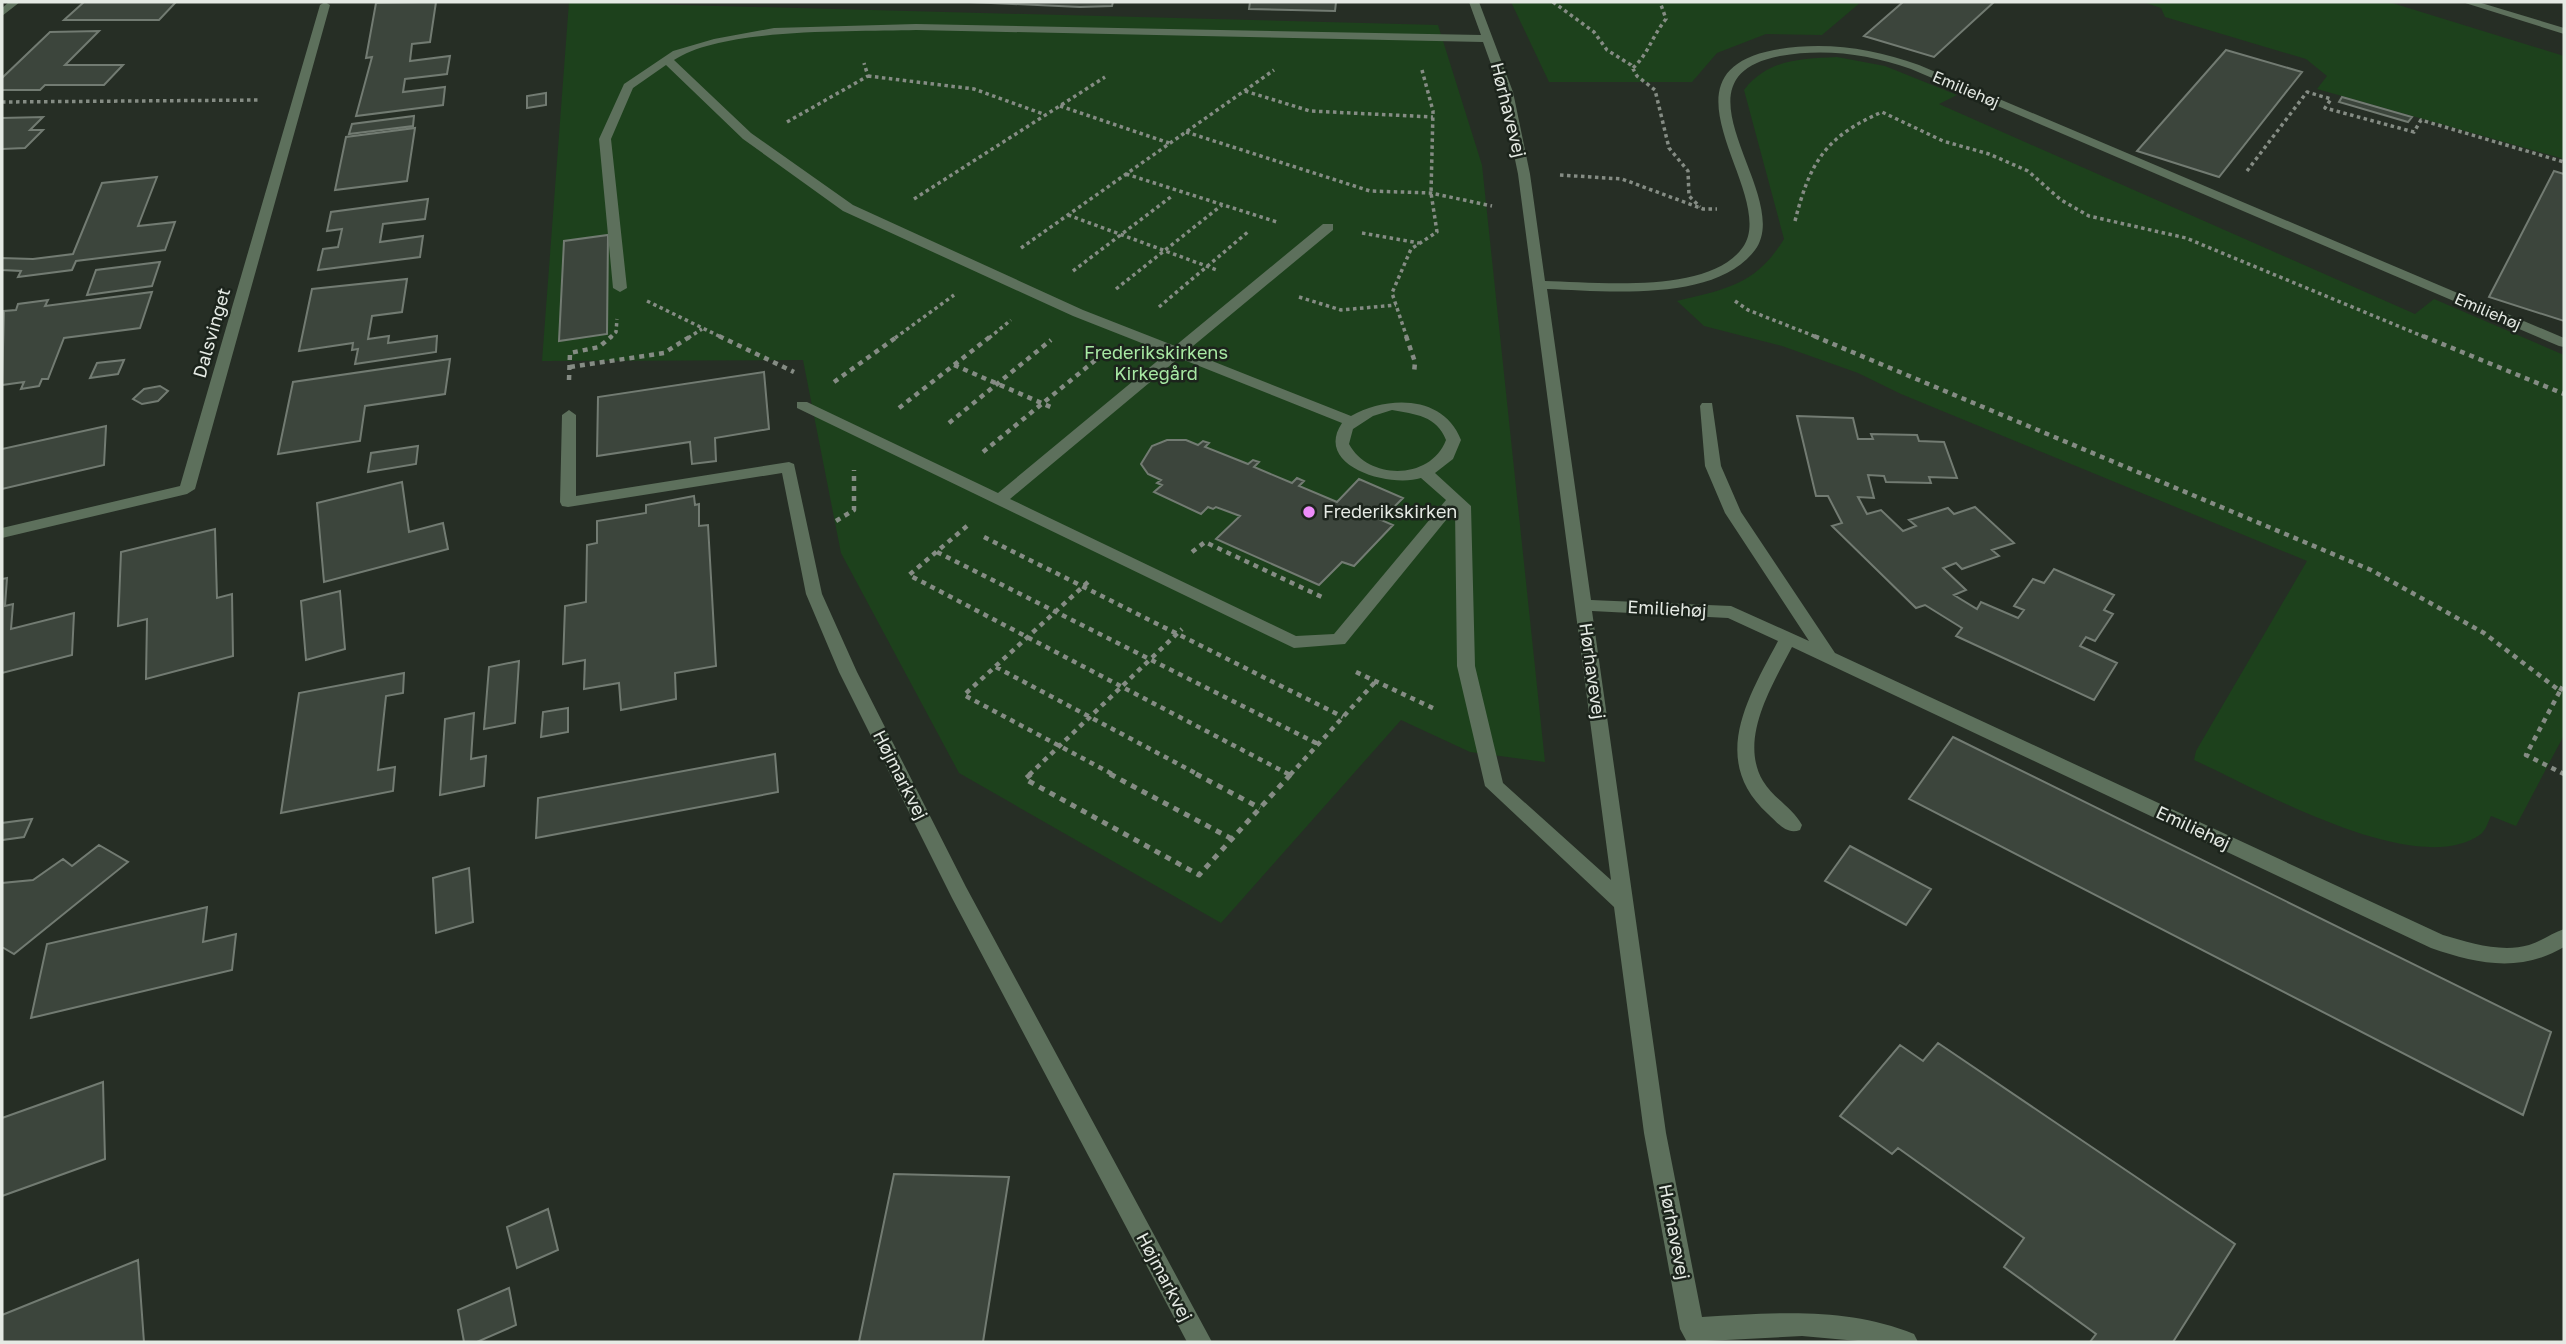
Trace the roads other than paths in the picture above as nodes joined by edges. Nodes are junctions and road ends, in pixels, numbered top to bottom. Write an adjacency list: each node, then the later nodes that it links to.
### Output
1 (15, 2): 5 (street)
2 (1474, 2): 7 (street, Hørhavevej)
3 (2467, 2): 6 (street)
4 (326, 5): 21 (street, Dalsvinget)
5 (2, 13)
6 (2564, 31)
7 (1489, 39): 8 (street); 10 (street, Hørhavevej)
8 (666, 59): 11 (street); 13 (street)
9 (1323, 231): 13 (street)
10 (1539, 285): 12 (street, Emiliehøj); 22 (street, Hørhavevej)
11 (620, 288)
12 (2564, 343)
13 (1175, 351): 17 (street); 20 (street)
14 (802, 405): 20 (street)
15 (1707, 406): 24 (street)
16 (569, 415): 29 (street, Højmarkvej)
17 (1351, 421): 18 (street); 18 (street)
18 (1424, 472): 19 (street)
19 (1455, 499): 20 (street); 26 (street)
20 (999, 500)
21 (2, 533)
22 (1583, 605): 23 (street, Emiliehøj); 26 (street, Hørhavevej)
23 (1788, 638): 24 (street, Emiliehøj); 25 (street)
24 (1828, 656): 27 (street, Emiliehøj)
25 (1793, 825)
26 (1624, 904): 28 (street, Hørhavevej)
27 (2564, 937)
28 (1696, 1336): 30 (street)
29 (1199, 1342)
30 (1906, 1342)

